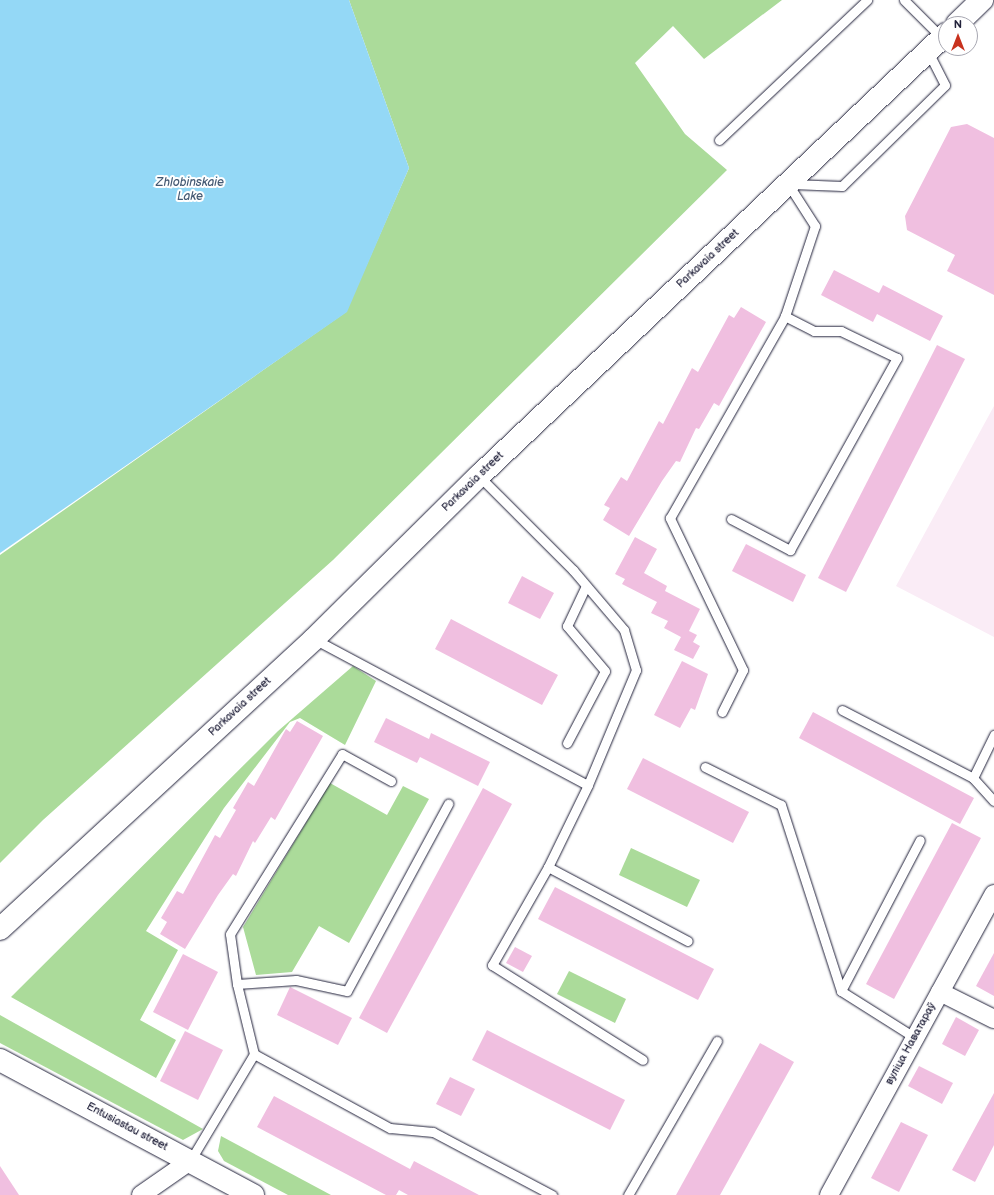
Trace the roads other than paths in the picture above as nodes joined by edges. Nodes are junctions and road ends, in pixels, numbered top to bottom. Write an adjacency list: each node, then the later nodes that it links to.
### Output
1 (867, 0): 8 (lane)
2 (904, 0): 5 (lane)
3 (982, 0): 4 (main road, Parkavaia street)
4 (965, 16)
5 (938, 32)
6 (938, 42): 9 (main road, Parkavaia street)
7 (944, 56): 9 (lane)
8 (719, 140)
9 (788, 184): 10 (lane); 11 (main road, Parkavaia street)
10 (785, 316): 12 (lane); 16 (lane)
11 (480, 476): 13 (lane); 14 (main road, Parkavaia street)
12 (731, 519)
13 (585, 588): 18 (lane); 22 (lane)
14 (314, 639): 22 (lane); 28 (main road, Parkavaia street)
15 (842, 710): 20 (lane)
16 (722, 712)
17 (994, 735): 20 (lane)
18 (567, 743)
19 (705, 767): 31 (lane)
20 (973, 778): 23 (lane)
21 (392, 781): 30 (lane)
22 (588, 785): 26 (lane)
23 (994, 801)
24 (448, 804): 30 (lane)
25 (920, 840): 31 (lane)
26 (548, 867): 29 (lane); 38 (lane)
27 (994, 894): 32 (street, вуліца Наватараў)
28 (0, 929)
29 (688, 941)
30 (237, 984): 36 (lane)
31 (841, 992): 34 (lane)
32 (940, 992): 33 (street); 34 (street, вуліца Наватараў)
33 (994, 1019)
34 (914, 1037): 44 (street, вуліца Наватараў)
35 (717, 1041): 43 (lane)
36 (254, 1054): 39 (lane); 42 (lane)
37 (0, 1060): 39 (main road, Entusiastau street)
38 (642, 1060)
39 (190, 1161): 40 (street); 41 (main road, Entusiastau street)
40 (141, 1195)
41 (253, 1195)
42 (552, 1195)
43 (628, 1195)
44 (829, 1195)

